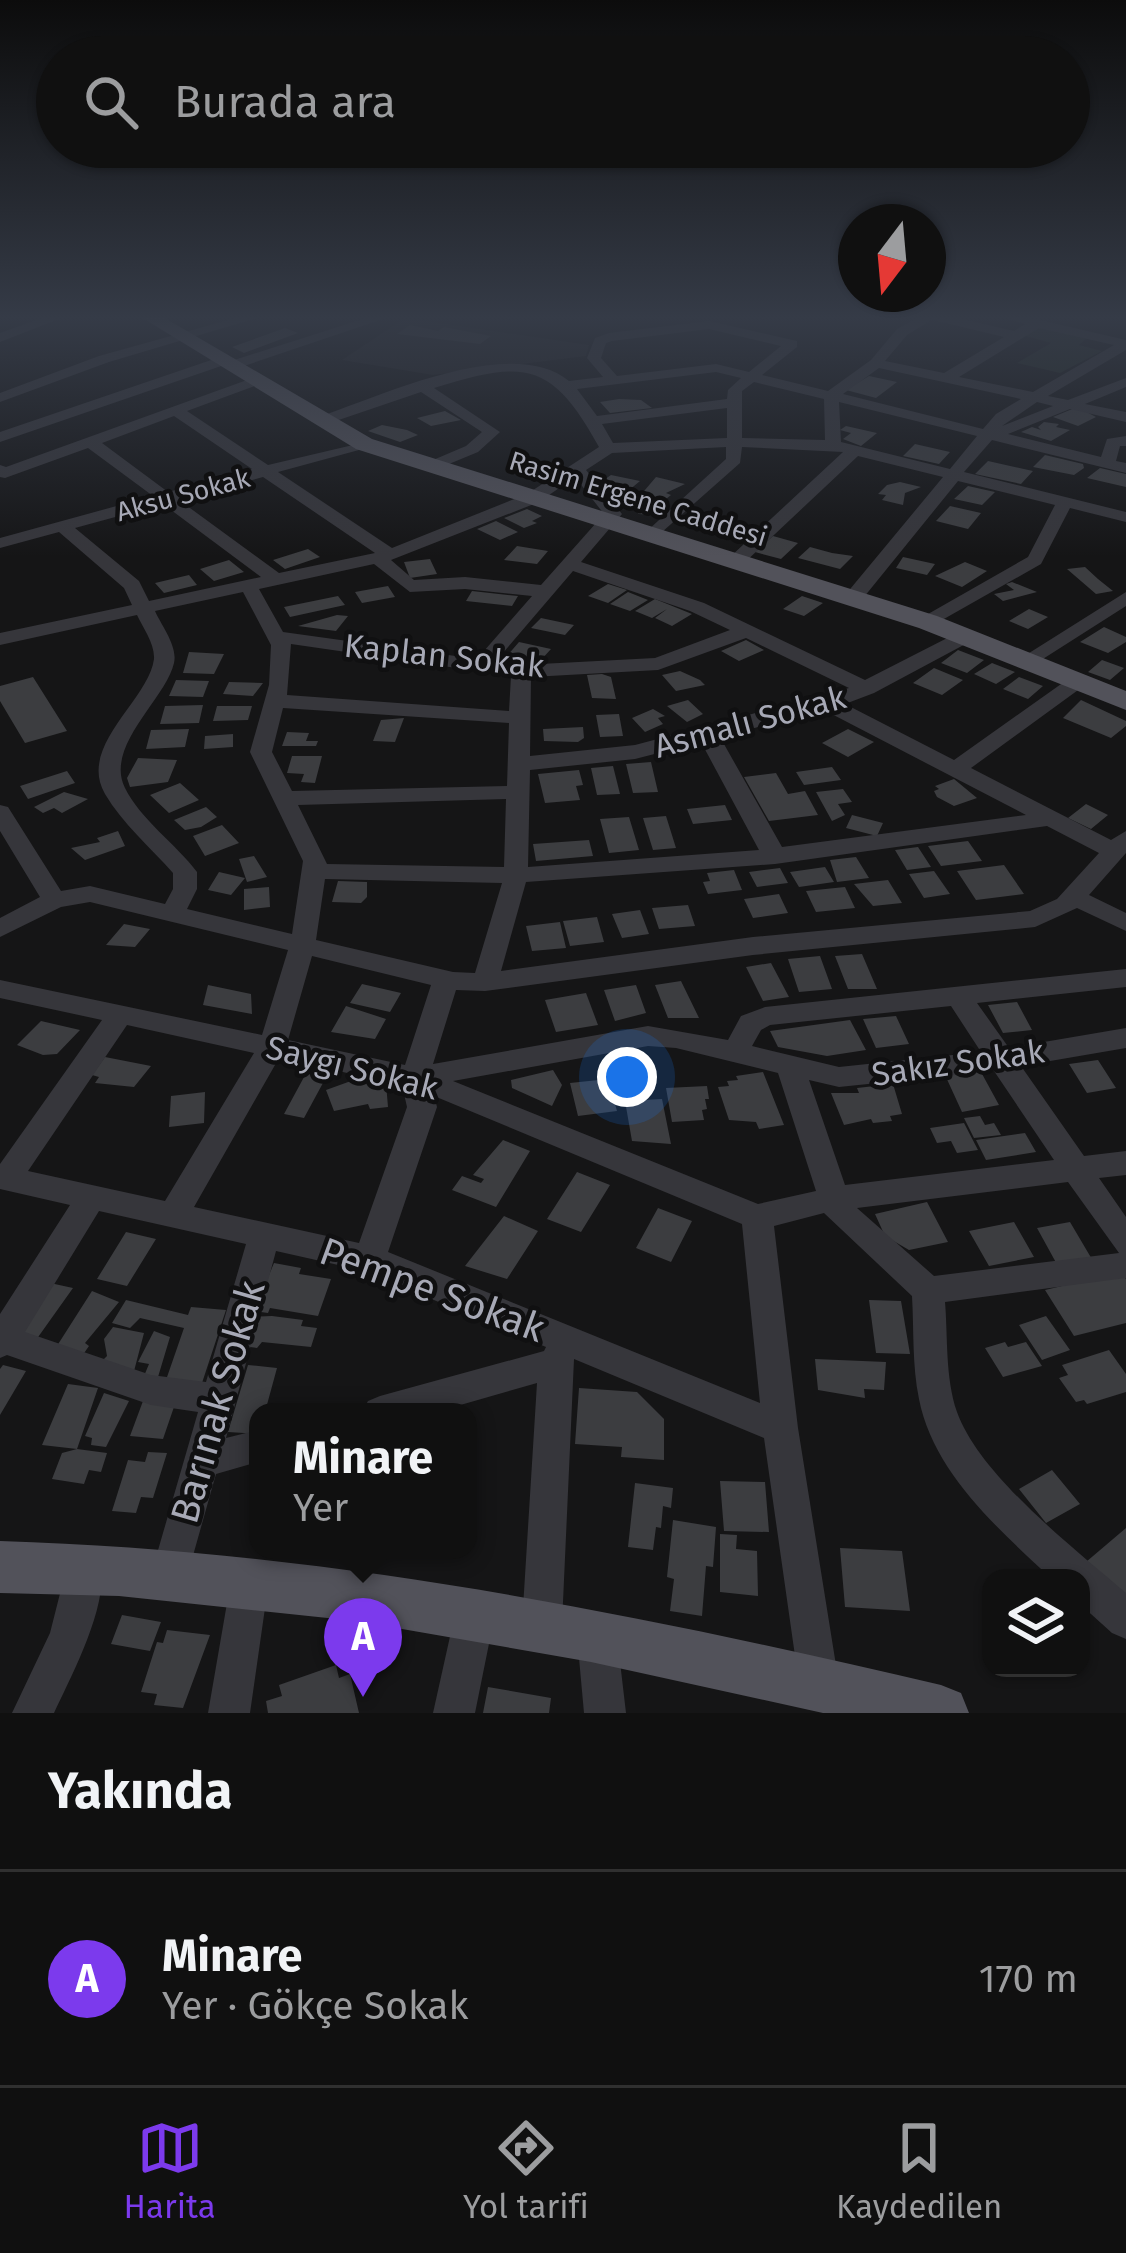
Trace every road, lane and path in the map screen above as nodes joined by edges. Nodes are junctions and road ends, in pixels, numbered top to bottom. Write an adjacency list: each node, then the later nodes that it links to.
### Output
1 (831, 396): 25 (street)
2 (124, 397): 20 (street)
3 (212, 397): 15 (street)
4 (287, 397): 17 (main road, Rasim Ergene Caddesi)
5 (400, 397): 17 (street)
6 (438, 397): 30 (street)
7 (573, 397): 18 (street)
8 (734, 397): 13 (street)
9 (835, 397): 19 (street)
10 (1031, 397): 19 (street)
11 (1038, 397): 14 (street)
12 (1090, 397): 14 (street)
13 (734, 403): 18 (street); 23 (street)
14 (1076, 403): 16 (street); 19 (street)
15 (175, 410): 21 (street); 33 (street)
16 (1126, 417)
17 (325, 420): 24 (main road, Rasim Ergene Caddesi)
18 (592, 422): 27 (street)
19 (990, 436): 29 (street); 34 (street)
20 (0, 437)
21 (89, 441): 32 (street); 36 (street)
22 (1126, 441): 29 (street)
23 (735, 442): 25 (street); 26 (street); 42 (street)
24 (364, 444): 30 (main road, Rasim Ergene Caddesi); 33 (street, Aksu Sokak)
25 (833, 446): 28 (street)
26 (636, 447): 27 (street); 35 (street)
27 (608, 448): 35 (street)
28 (854, 451): 34 (street); 45 (street)
29 (1107, 463): 31 (street)
30 (432, 466): 37 (main road, Rasim Ergene Caddesi)
31 (1126, 468)
32 (2, 471)
33 (266, 472): 36 (street, Aksu Sokak); 44 (street)
34 (954, 474): 38 (street); 50 (street)
35 (582, 476): 37 (street); 40 (street)
36 (169, 498): 41 (street, Aksu Sokak); 47 (street)
37 (533, 498): 40 (main road, Rasim Ergene Caddesi); 44 (street)
38 (1065, 502): 39 (street); 53 (street)
39 (1126, 517)
40 (607, 521): 42 (main road, Rasim Ergene Caddesi); 46 (street)
41 (63, 527): 43 (street, Aksu Sokak); 52 (street)
42 (653, 535): 45 (main road, Rasim Ergene Caddesi)
43 (0, 543)
44 (384, 556): 47 (street); 49 (street)
45 (736, 561): 50 (main road, Rasim Ergene Caddesi)
46 (568, 562): 49 (street); 54 (street)
47 (275, 579): 48 (street)
48 (248, 585): 52 (street); 55 (street)
49 (542, 591): 59 (street)
50 (853, 598): 53 (main road, Rasim Ergene Caddesi)
51 (1126, 598): 58 (street)
52 (145, 608): 57 (street); 80 (street)
53 (928, 622): 56 (main road, Rasim Ergene Caddesi)
54 (746, 631): 60 (street, Kaplan Sokak); 62 (street)
55 (280, 637): 59 (street, Kaplan Sokak); 63 (street)
56 (966, 637): 58 (main road, Rasim Ergene Caddesi); 62 (street, Asmalı Sokak)
57 (0, 639)
58 (1028, 660): 61 (main road, Rasim Ergene Caddesi)
59 (482, 665): 60 (street, Kaplan Sokak)
60 (520, 671): 66 (street)
61 (1078, 681): 64 (main road, Rasim Ergene Caddesi); 69 (street)
62 (867, 689): 65 (street, Asmalı Sokak)
63 (276, 701): 66 (street); 71 (street)
64 (1126, 701)
65 (827, 703): 67 (street, Asmalı Sokak); 69 (street)
66 (522, 718): 68 (street)
67 (708, 735): 68 (street, Asmalı Sokak); 75 (street)
68 (521, 764): 70 (street)
69 (954, 770): 73 (street)
70 (521, 792): 71 (street); 77 (street)
71 (285, 798): 76 (street)
72 (0, 812): 79 (street)
73 (1047, 819): 74 (street); 75 (street)
74 (1120, 845): 78 (street)
75 (776, 857): 77 (street)
76 (315, 871): 77 (street); 83 (street)
77 (516, 875): 86 (street)
78 (1074, 897): 81 (street); 86 (street)
79 (54, 900): 80 (street); 82 (street)
80 (173, 912): 83 (street)
81 (1126, 923)
82 (0, 929)
83 (303, 944): 85 (street); 91 (street)
84 (1126, 977): 88 (street)
85 (446, 979): 86 (street); 95 (street)
86 (485, 982)
87 (0, 989): 89 (street, Saygı Sokak)
88 (956, 993): 92 (street); 93 (street)
89 (119, 1016): 91 (street, Saygı Sokak); 98 (street)
90 (1123, 1045): 93 (street, Sakız Sokak)
91 (272, 1047): 95 (street, Saygı Sokak); 101 (street)
92 (734, 1054): 94 (street, Sakız Sokak); 95 (street, Sakız Sokak)
93 (999, 1060): 94 (street, Sakız Sokak); 97 (street)
94 (791, 1069): 100 (street)
95 (415, 1077): 102 (street, Saygı Sokak); 105 (street)
96 (1126, 1163): 97 (street)
97 (1074, 1170): 100 (street); 104 (street)
98 (4, 1177): 99 (street, Pempe Sokak)
99 (92, 1196): 101 (street, Pempe Sokak); 108 (street)
100 (833, 1199): 102 (street); 107 (street)
101 (174, 1214): 103 (street, Pempe Sokak)
102 (757, 1217): 112 (street)
103 (265, 1234): 105 (street, Pempe Sokak); 110 (street, Barınak Sokak)
104 (1126, 1242)
105 (370, 1259): 109 (street, Pempe Sokak)
106 (1126, 1265): 107 (street)
107 (928, 1290): 120 (street)
108 (1, 1341): 110 (street)
109 (561, 1352): 111 (street); 112 (street, Pempe Sokak); 121 (street)
110 (216, 1399): 114 (street, Barınak Sokak)
111 (407, 1403)
112 (781, 1428): 123 (street)
113 (249, 1448): 114 (street)
114 (200, 1462): 117 (street, Barınak Sokak)
115 (0, 1567): 116 (main road)
116 (84, 1568): 117 (main road); 124 (street)
117 (171, 1570): 118 (main road)
118 (250, 1580): 119 (main road); 125 (street)
119 (475, 1614): 121 (main road); 126 (street)
120 (1126, 1619)
121 (542, 1624): 122 (main road)
122 (597, 1636): 123 (main road); 127 (street)
123 (848, 1697): 128 (main road)
124 (33, 1713)
125 (229, 1713)
126 (454, 1713)
127 (605, 1713)
128 (940, 1713)

